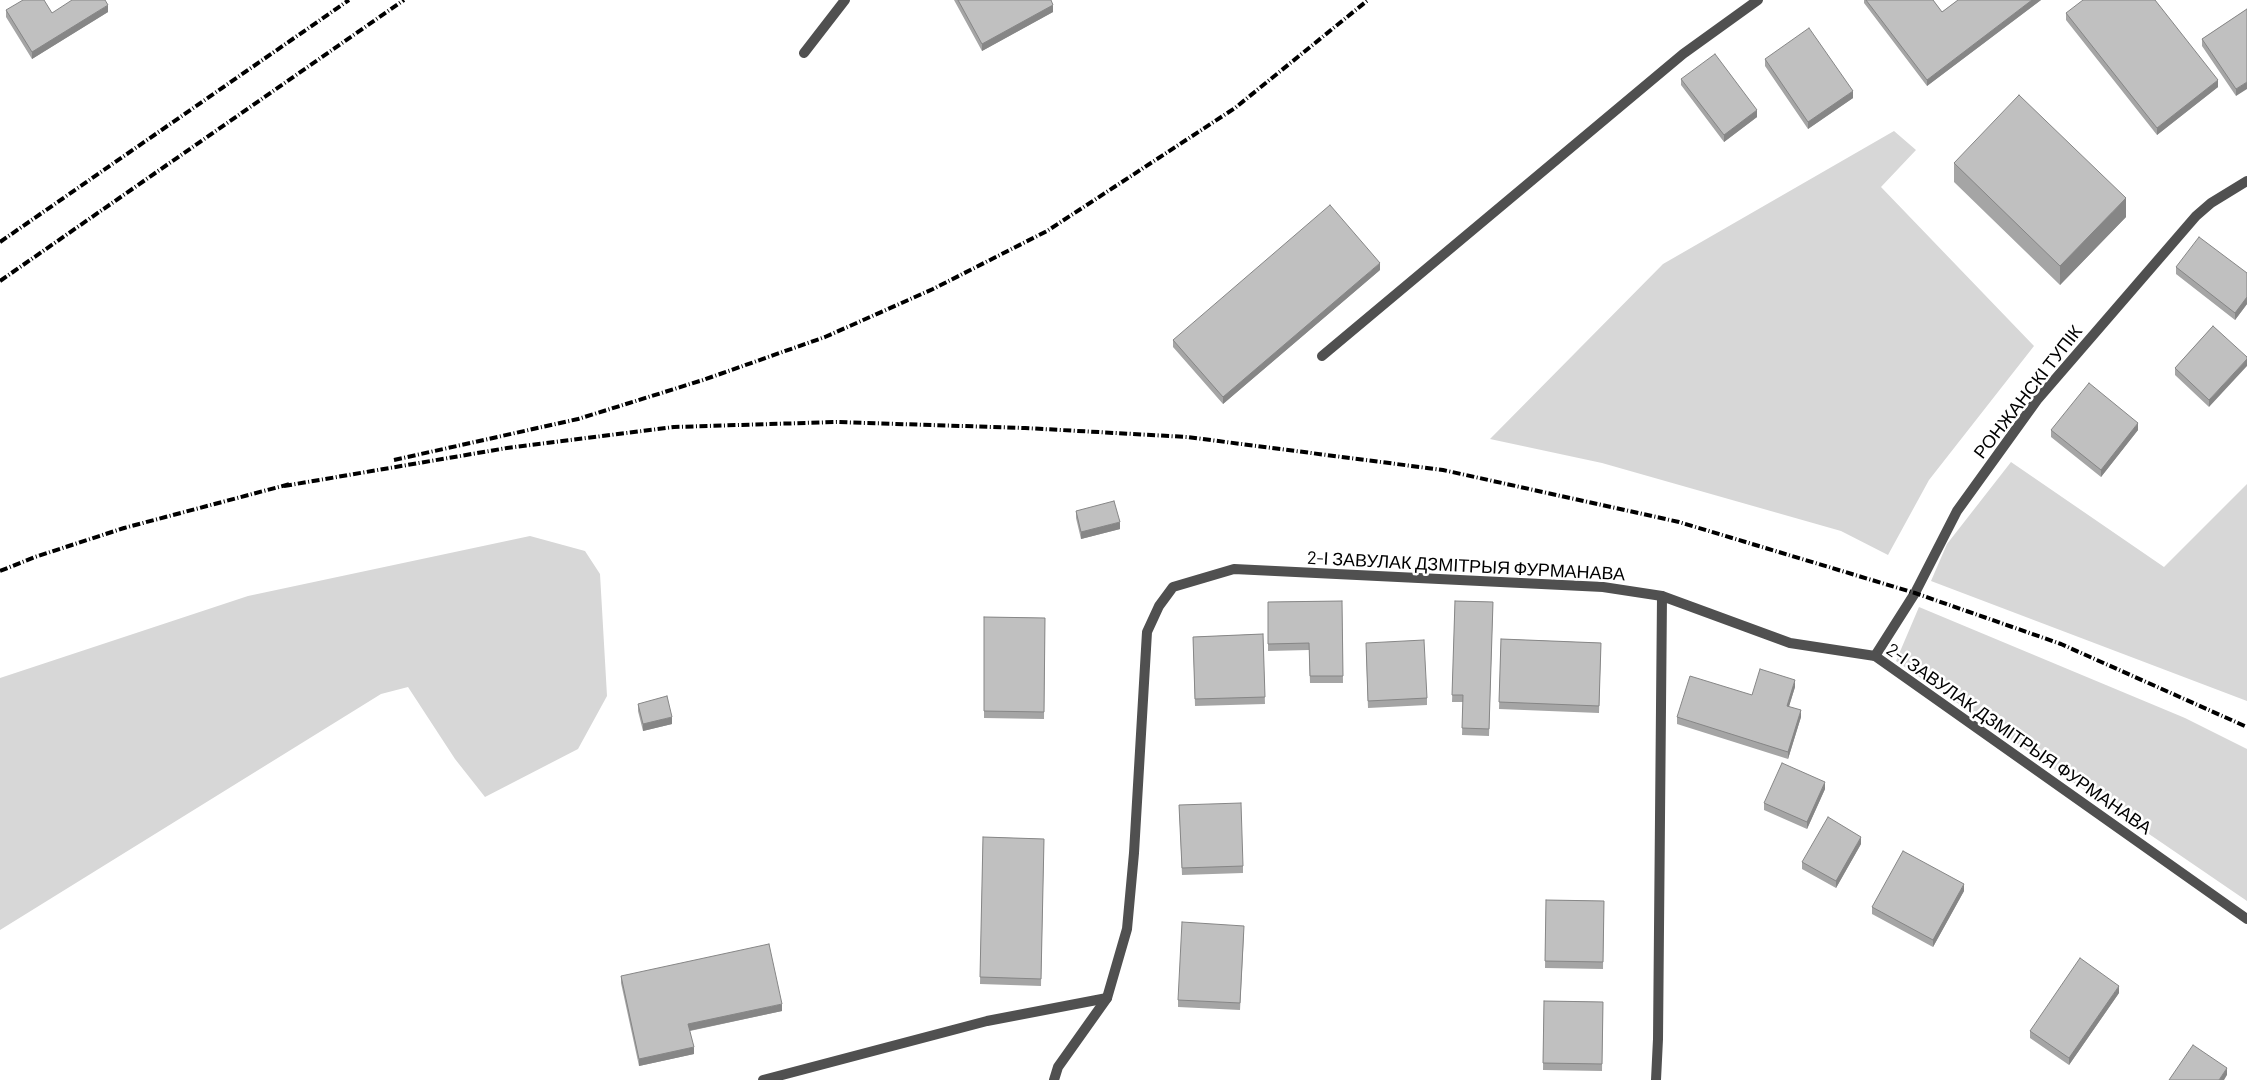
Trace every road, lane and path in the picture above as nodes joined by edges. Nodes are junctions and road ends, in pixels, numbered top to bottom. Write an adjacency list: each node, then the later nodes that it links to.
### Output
1 (845, 0): 3 (street)
2 (1758, 0): 5 (street)
3 (804, 53)
4 (2247, 181): 7 (street, РОНЖАНСКІ ТУПІК)
5 (1322, 356)
6 (1662, 596): 7 (street, 2-І ЗАВУЛАК ДЗМІТРЫЯ ФУРМАНАВА); 9 (street, 2-І ЗАВУЛАК ДЗМІТРЫЯ ФУРМАНАВА); 12 (street)
7 (1875, 656): 8 (street, 2-І ЗАВУЛАК ДЗМІТРЫЯ ФУРМАНАВА)
8 (2247, 919)
9 (1107, 998): 10 (street); 11 (street, 2-І ЗАВУЛАК ДЗМІТРЫЯ ФУРМАНАВА)
10 (763, 1080)
11 (1054, 1080)
12 (1656, 1080)

